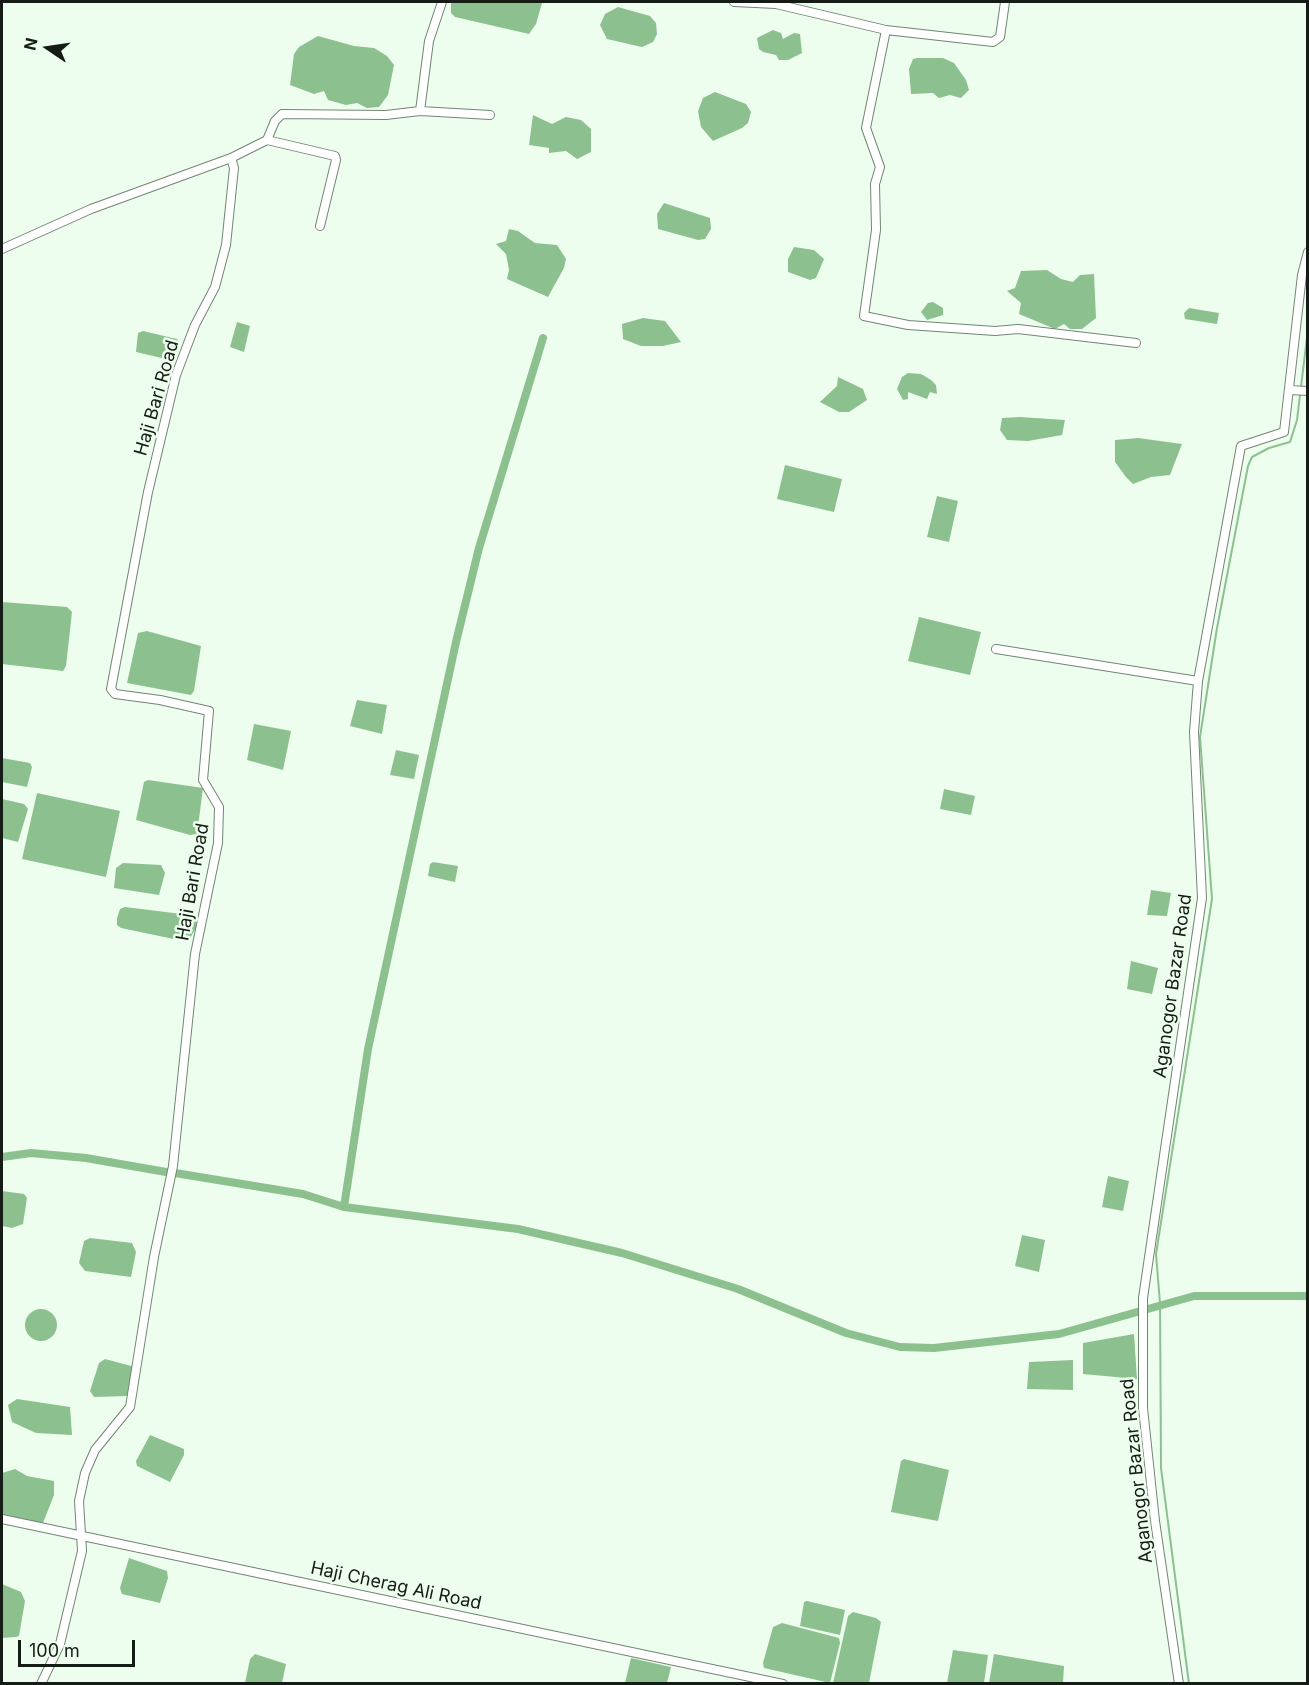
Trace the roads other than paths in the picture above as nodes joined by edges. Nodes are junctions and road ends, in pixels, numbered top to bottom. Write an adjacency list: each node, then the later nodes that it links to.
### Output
1 (441, 2): 5 (street)
2 (734, 2): 4 (street)
3 (1005, 2): 4 (street)
4 (886, 30): 12 (street)
5 (420, 111): 6 (street); 7 (street)
6 (490, 115)
7 (267, 140): 8 (street); 9 (street)
8 (231, 158): 10 (street); 18 (street, Haji Bari Road)
9 (320, 226)
10 (2, 249)
11 (1308, 252): 13 (street, Aganogor Bazar Road)
12 (1136, 343)
13 (1292, 390): 14 (street); 16 (street, Aganogor Bazar Road)
14 (1308, 391)
15 (996, 649): 16 (street)
16 (1198, 681): 21 (street, Aganogor Bazar Road)
17 (2, 1518): 18 (street, Haji Cherag Ali Road)
18 (82, 1534): 19 (street, Haji Bari Road); 20 (street, Haji Cherag Ali Road)
19 (41, 1683)
20 (783, 1683)
21 (1179, 1683)

